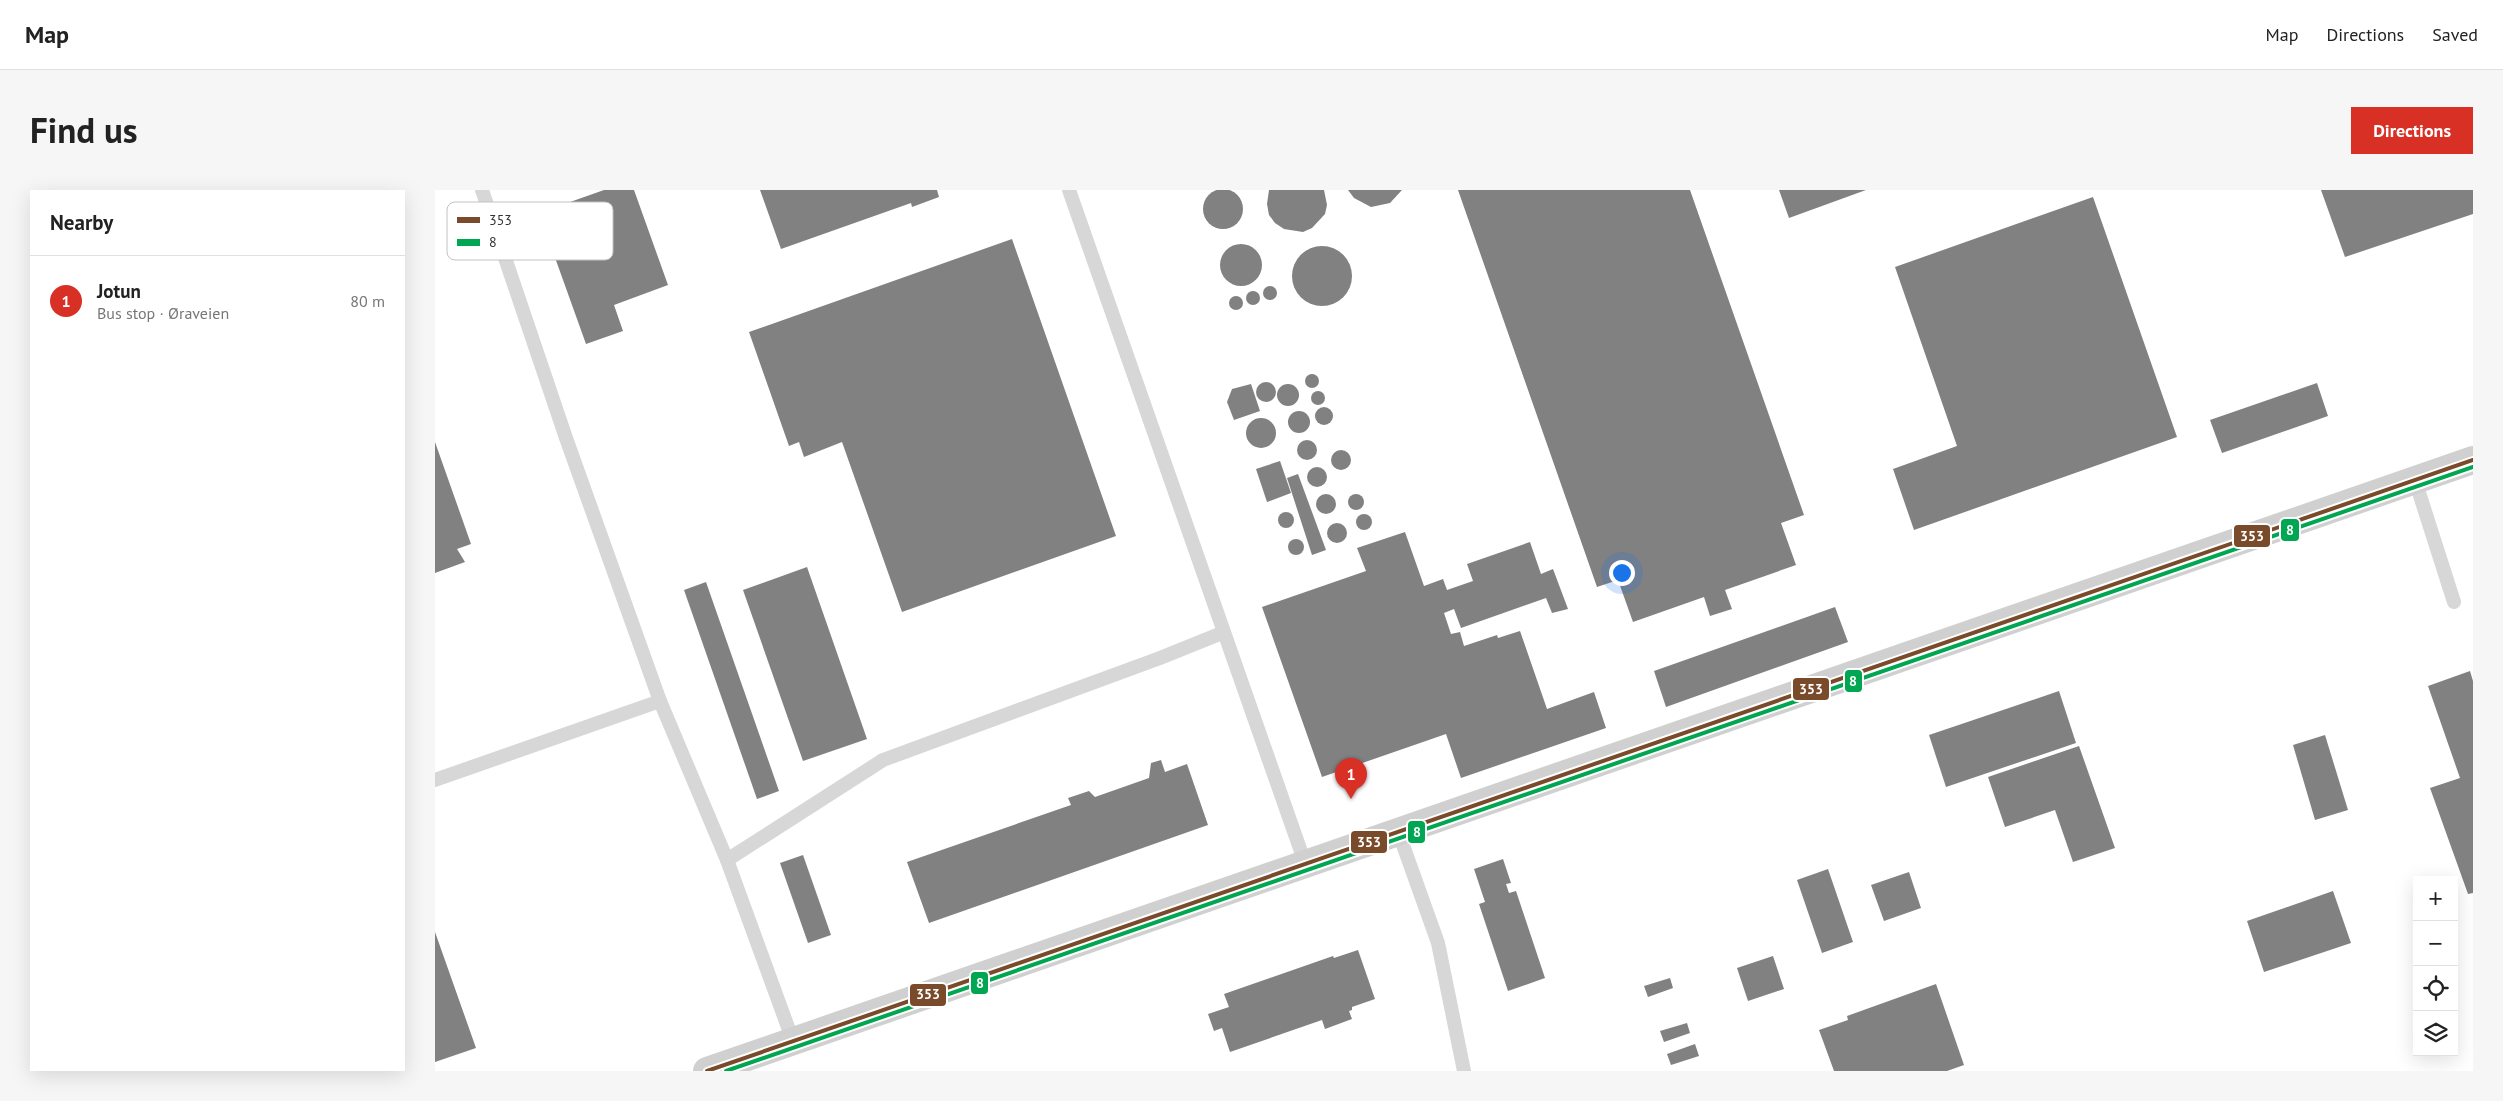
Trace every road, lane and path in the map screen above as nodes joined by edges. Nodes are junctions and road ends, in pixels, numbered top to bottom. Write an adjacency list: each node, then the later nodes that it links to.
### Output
1 (482, 190): 3 (lane)
2 (1069, 190): 8 (lane)
3 (486, 202)
4 (506, 260): 9 (lane)
5 (2473, 460): 6 (street)
6 (2415, 480): 7 (lane); 11 (street)
7 (2454, 602)
8 (1222, 632): 12 (lane); 13 (lane)
9 (660, 702): 10 (lane); 12 (lane)
10 (435, 780)
11 (1398, 831): 13 (street); 16 (lane)
12 (727, 860): 14 (lane)
13 (1305, 863): 14 (street)
14 (793, 1041): 15 (street)
15 (707, 1071)
16 (1464, 1071)

